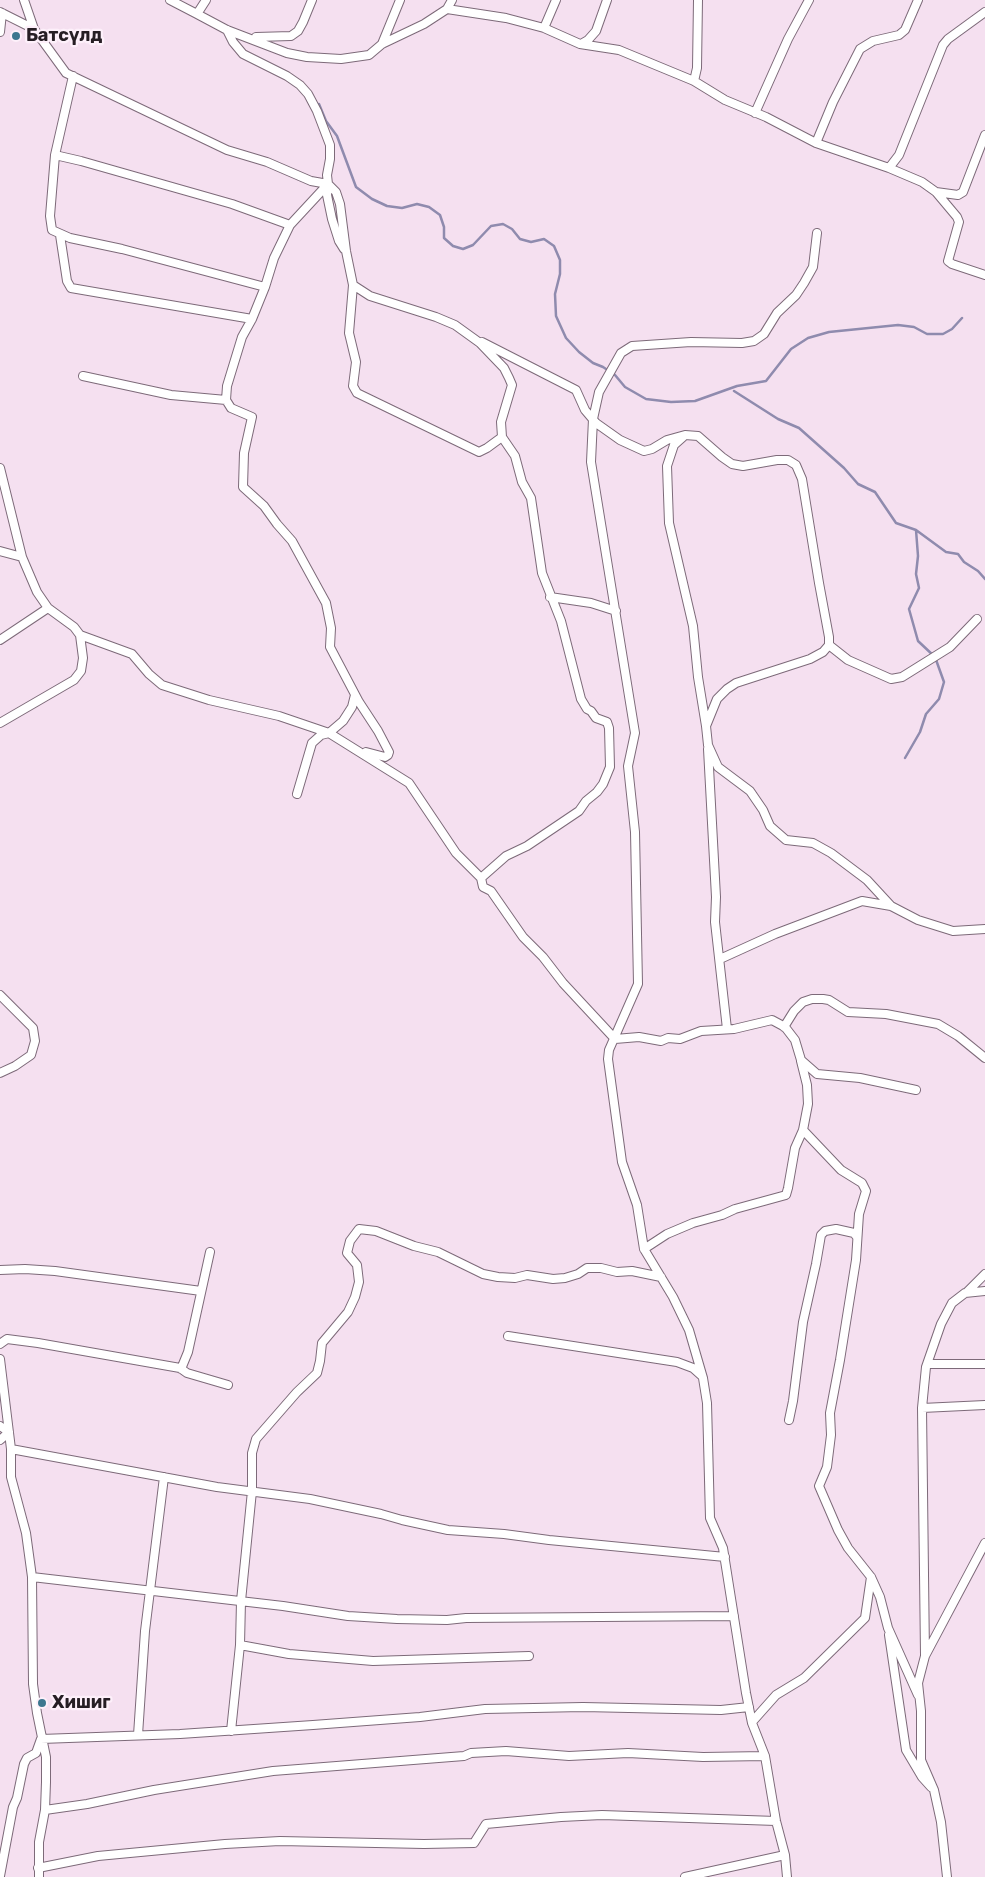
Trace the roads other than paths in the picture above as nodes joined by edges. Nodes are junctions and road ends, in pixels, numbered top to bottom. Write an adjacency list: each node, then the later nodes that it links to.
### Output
1 (24, 0): 17 (street)
2 (170, 0): 15 (street)
3 (206, 0): 15 (street)
4 (312, 0): 20 (street)
5 (400, 0): 21 (street)
6 (452, 0): 12 (street)
7 (556, 0): 16 (street)
8 (608, 0): 22 (street)
9 (698, 0): 24 (street)
10 (809, 0): 25 (street)
11 (918, 0): 27 (street)
12 (447, 9): 16 (street); 21 (street)
13 (985, 12): 29 (street)
14 (1, 13): 17 (street); 19 (street)
15 (197, 14): 18 (street)
16 (544, 28): 22 (street)
17 (34, 29): 23 (street)
18 (227, 30): 20 (street); 30 (street)
19 (0, 32)
20 (246, 36): 21 (street)
21 (382, 44)
22 (580, 44): 24 (street)
23 (73, 76): 28 (street); 30 (street)
24 (694, 81): 25 (street)
25 (755, 113): 27 (street)
26 (985, 135): 31 (street)
27 (816, 143): 29 (street)
28 (55, 155): 32 (street); 34 (street)
29 (889, 168): 31 (street)
30 (328, 184): 32 (street); 36 (street)
31 (936, 192): 35 (street)
32 (290, 225): 37 (street)
33 (817, 233): 42 (street)
34 (60, 234): 37 (street); 38 (street)
35 (985, 276)
36 (353, 285): 39 (street); 44 (street)
37 (265, 287): 38 (street)
38 (252, 319): 41 (street)
39 (478, 342): 42 (street); 44 (street)
40 (83, 376): 41 (street)
41 (226, 400): 55 (street)
42 (593, 420): 43 (street); 50 (street)
43 (685, 435): 54 (street); 57 (street)
44 (502, 436): 48 (street)
45 (0, 468): 47 (street)
46 (0, 551): 47 (street)
47 (22, 556): 49 (street)
48 (550, 597): 50 (street); 62 (street)
49 (48, 608): 52 (street); 53 (street)
50 (616, 611): 69 (street)
51 (977, 619): 54 (street)
52 (80, 634): 56 (street); 58 (street)
53 (0, 640)
54 (829, 645): 57 (street)
55 (355, 695): 58 (street); 60 (street)
56 (0, 723)
57 (706, 726): 59 (street)
58 (329, 733): 60 (street); 61 (street)
59 (708, 745): 63 (street); 65 (street)
60 (357, 749): 62 (street)
61 (296, 794)
62 (481, 878): 69 (street)
63 (891, 906): 64 (street); 65 (street)
64 (985, 929)
65 (720, 959): 68 (street)
66 (0, 995): 72 (street)
67 (784, 1026): 68 (street); 70 (street); 71 (street)
68 (728, 1029): 69 (street)
69 (615, 1039): 76 (street)
70 (985, 1058)
71 (801, 1060): 73 (street); 74 (street)
72 (0, 1073)
73 (916, 1090)
74 (803, 1130): 75 (street); 76 (street)
75 (857, 1238): 94 (street); 104 (street)
76 (644, 1249): 80 (street)
77 (210, 1252): 82 (street)
78 (0, 1270): 82 (street)
79 (985, 1274): 83 (street)
80 (662, 1277): 90 (street); 100 (street)
81 (985, 1290): 83 (street)
82 (201, 1291): 89 (street)
83 (965, 1293): 87 (street)
84 (508, 1336): 90 (street)
85 (0, 1344): 89 (street)
86 (0, 1359): 96 (street)
87 (928, 1364): 88 (street); 93 (street)
88 (985, 1364)
89 (181, 1369): 91 (street)
90 (703, 1378): 102 (street)
91 (228, 1385)
92 (985, 1405): 93 (street)
93 (922, 1408): 111 (street)
94 (789, 1420)
95 (0, 1426): 96 (street)
96 (9, 1432): 97 (street); 98 (street)
97 (0, 1440)
98 (11, 1449): 99 (street); 103 (street)
99 (164, 1477): 100 (street); 105 (street)
100 (252, 1491): 102 (street); 106 (street)
101 (985, 1543): 111 (street)
102 (725, 1557): 107 (street)
103 (32, 1577): 105 (street); 117 (street)
104 (872, 1577): 108 (street); 114 (street)
105 (151, 1590): 106 (street); 116 (street)
106 (241, 1601): 107 (street); 109 (street)
107 (734, 1616): 113 (street)
108 (888, 1628): 112 (street); 119 (street)
109 (240, 1645): 110 (street); 115 (street)
110 (529, 1656)
111 (926, 1656): 112 (street)
112 (918, 1695): 119 (street)
113 (749, 1706): 114 (street); 115 (street)
114 (752, 1722): 118 (street)
115 (231, 1731): 116 (street)
116 (138, 1735): 117 (street)
117 (41, 1739): 120 (street); 124 (street)
118 (765, 1756): 120 (street); 121 (street)
119 (934, 1790): 128 (street)
120 (45, 1810): 123 (street)
121 (776, 1821): 122 (street); 123 (street)
122 (785, 1855): 126 (street); 127 (street)
123 (38, 1868): 125 (street)
124 (0, 1876)
125 (39, 1877)
126 (685, 1877)
127 (787, 1877)
128 (946, 1877)

